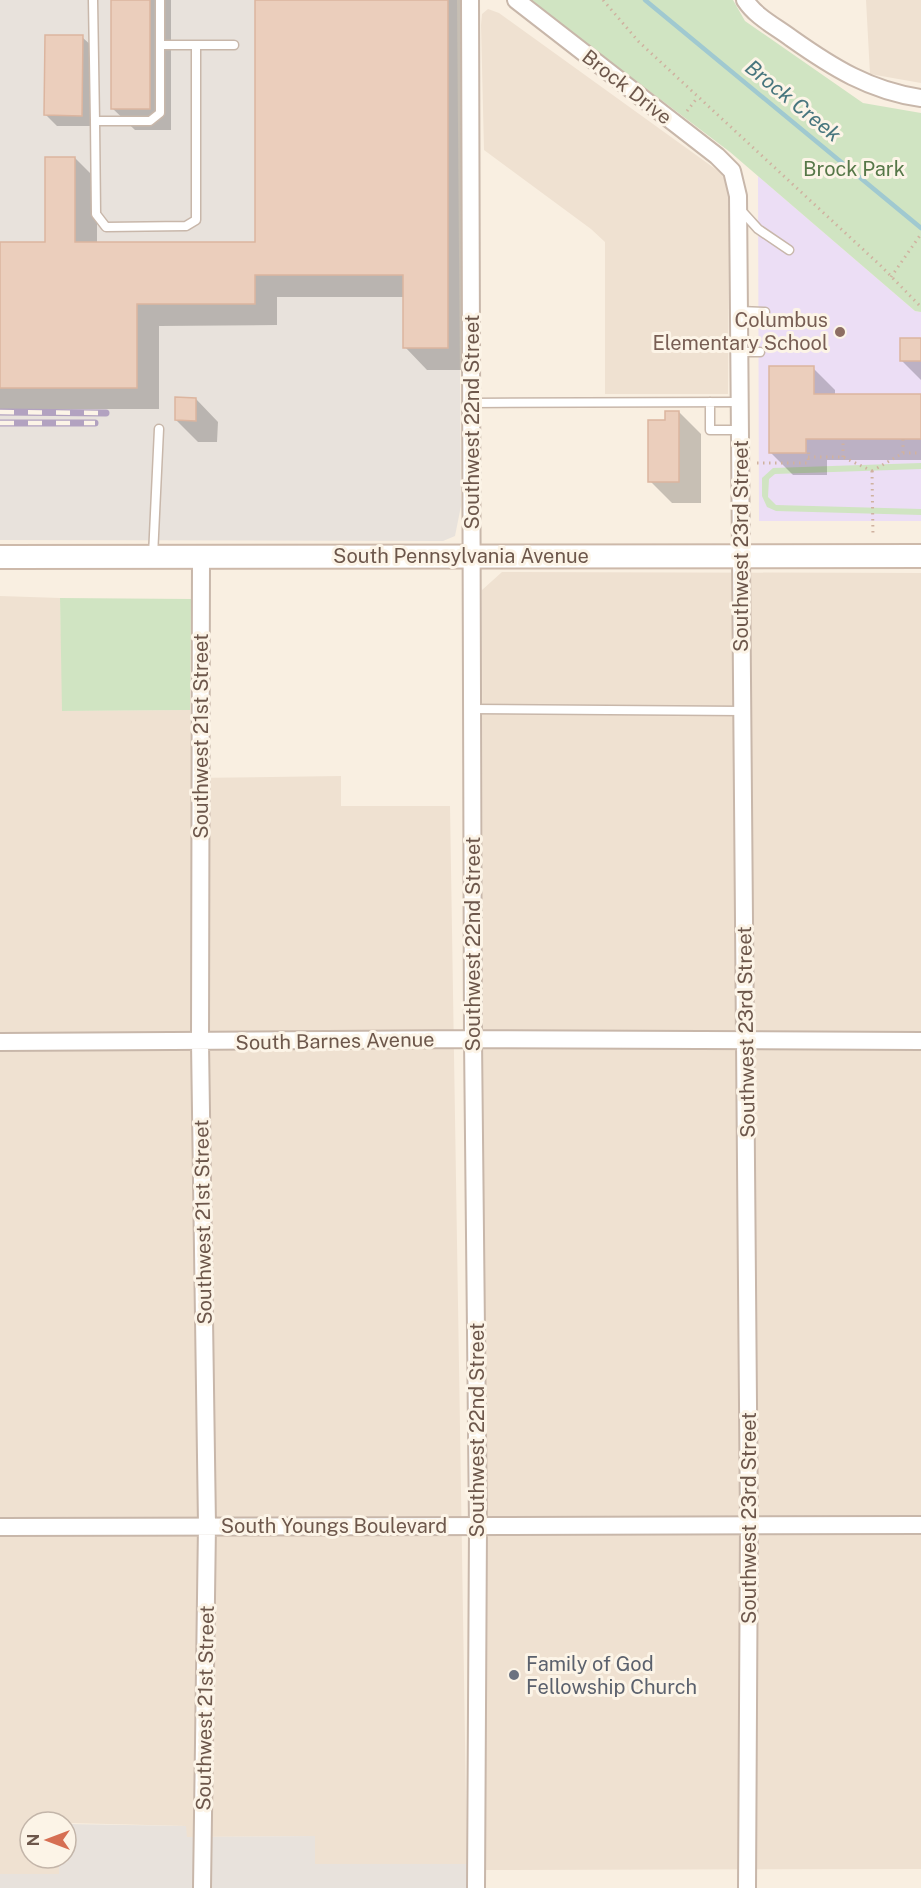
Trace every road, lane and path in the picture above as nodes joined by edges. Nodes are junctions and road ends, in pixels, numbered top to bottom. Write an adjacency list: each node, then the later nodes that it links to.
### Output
1 (93, 0): 11 (lane)
2 (160, 0): 7 (lane)
3 (470, 0): 24 (street, Southwest 22nd Street)
4 (516, 0): 12 (street, Brock Drive)
5 (603, 0): 16 (path)
6 (744, 0): 10 (street)
7 (160, 45): 8 (lane); 11 (lane)
8 (196, 45): 9 (lane); 11 (lane)
9 (234, 45)
10 (921, 98)
11 (95, 121)
12 (734, 177): 13 (street, Southwest 23rd Street)
13 (739, 208): 15 (lane); 18 (street, Southwest 23rd Street)
14 (921, 234): 16 (path)
15 (789, 250)
16 (891, 276): 17 (path)
17 (921, 307)
18 (740, 311): 19 (lane); 20 (street, Southwest 23rd Street)
19 (765, 312)
20 (740, 352): 21 (lane); 23 (street, Southwest 23rd Street)
21 (760, 352)
22 (710, 402): 23 (lane); 24 (lane); 26 (lane)
23 (740, 402): 26 (street, Southwest 23rd Street)
24 (472, 404): 37 (street, Southwest 22nd Street)
25 (159, 429): 41 (lane)
26 (740, 430): 38 (street, Southwest 23rd Street)
27 (843, 439): 33 (path)
28 (903, 439): 30 (path)
29 (809, 448): 32 (path)
30 (903, 453): 31 (path); 35 (path)
31 (921, 453)
32 (808, 457): 33 (path); 34 (path)
33 (843, 457): 35 (path)
34 (756, 463)
35 (872, 471): 36 (path)
36 (873, 539)
37 (472, 556): 38 (main road, South Pennsylvania Avenue); 42 (main road, South Pennsylvania Avenue); 43 (street, Southwest 22nd Street)
38 (740, 556): 39 (main road, South Pennsylvania Avenue); 44 (street, Southwest 23rd Street)
39 (921, 556)
40 (0, 557): 41 (main road, South Pennsylvania Avenue)
41 (153, 557): 42 (main road, South Pennsylvania Avenue)
42 (201, 557): 49 (street, Southwest 21st Street)
43 (472, 709): 44 (lane); 45 (street, Southwest 22nd Street)
44 (742, 711): 46 (street, Southwest 23rd Street)
45 (473, 1039): 46 (street, South Barnes Avenue); 49 (street, South Barnes Avenue); 54 (street, Southwest 22nd Street)
46 (746, 1041): 47 (street, South Barnes Avenue); 51 (street, Southwest 23rd Street)
47 (921, 1041)
48 (0, 1042): 49 (street, South Barnes Avenue)
49 (200, 1042): 50 (street, Southwest 21st Street)
50 (207, 1525): 53 (street, South Youngs Boulevard); 54 (street, South Youngs Boulevard); 55 (street, Southwest 21st Street)
51 (749, 1525): 52 (street, South Youngs Boulevard); 54 (street, South Youngs Boulevard); 57 (street, Southwest 23rd Street)
52 (921, 1525)
53 (0, 1527)
54 (478, 1527): 56 (street, Southwest 22nd Street)
55 (202, 1888)
56 (476, 1888)
57 (747, 1888)

